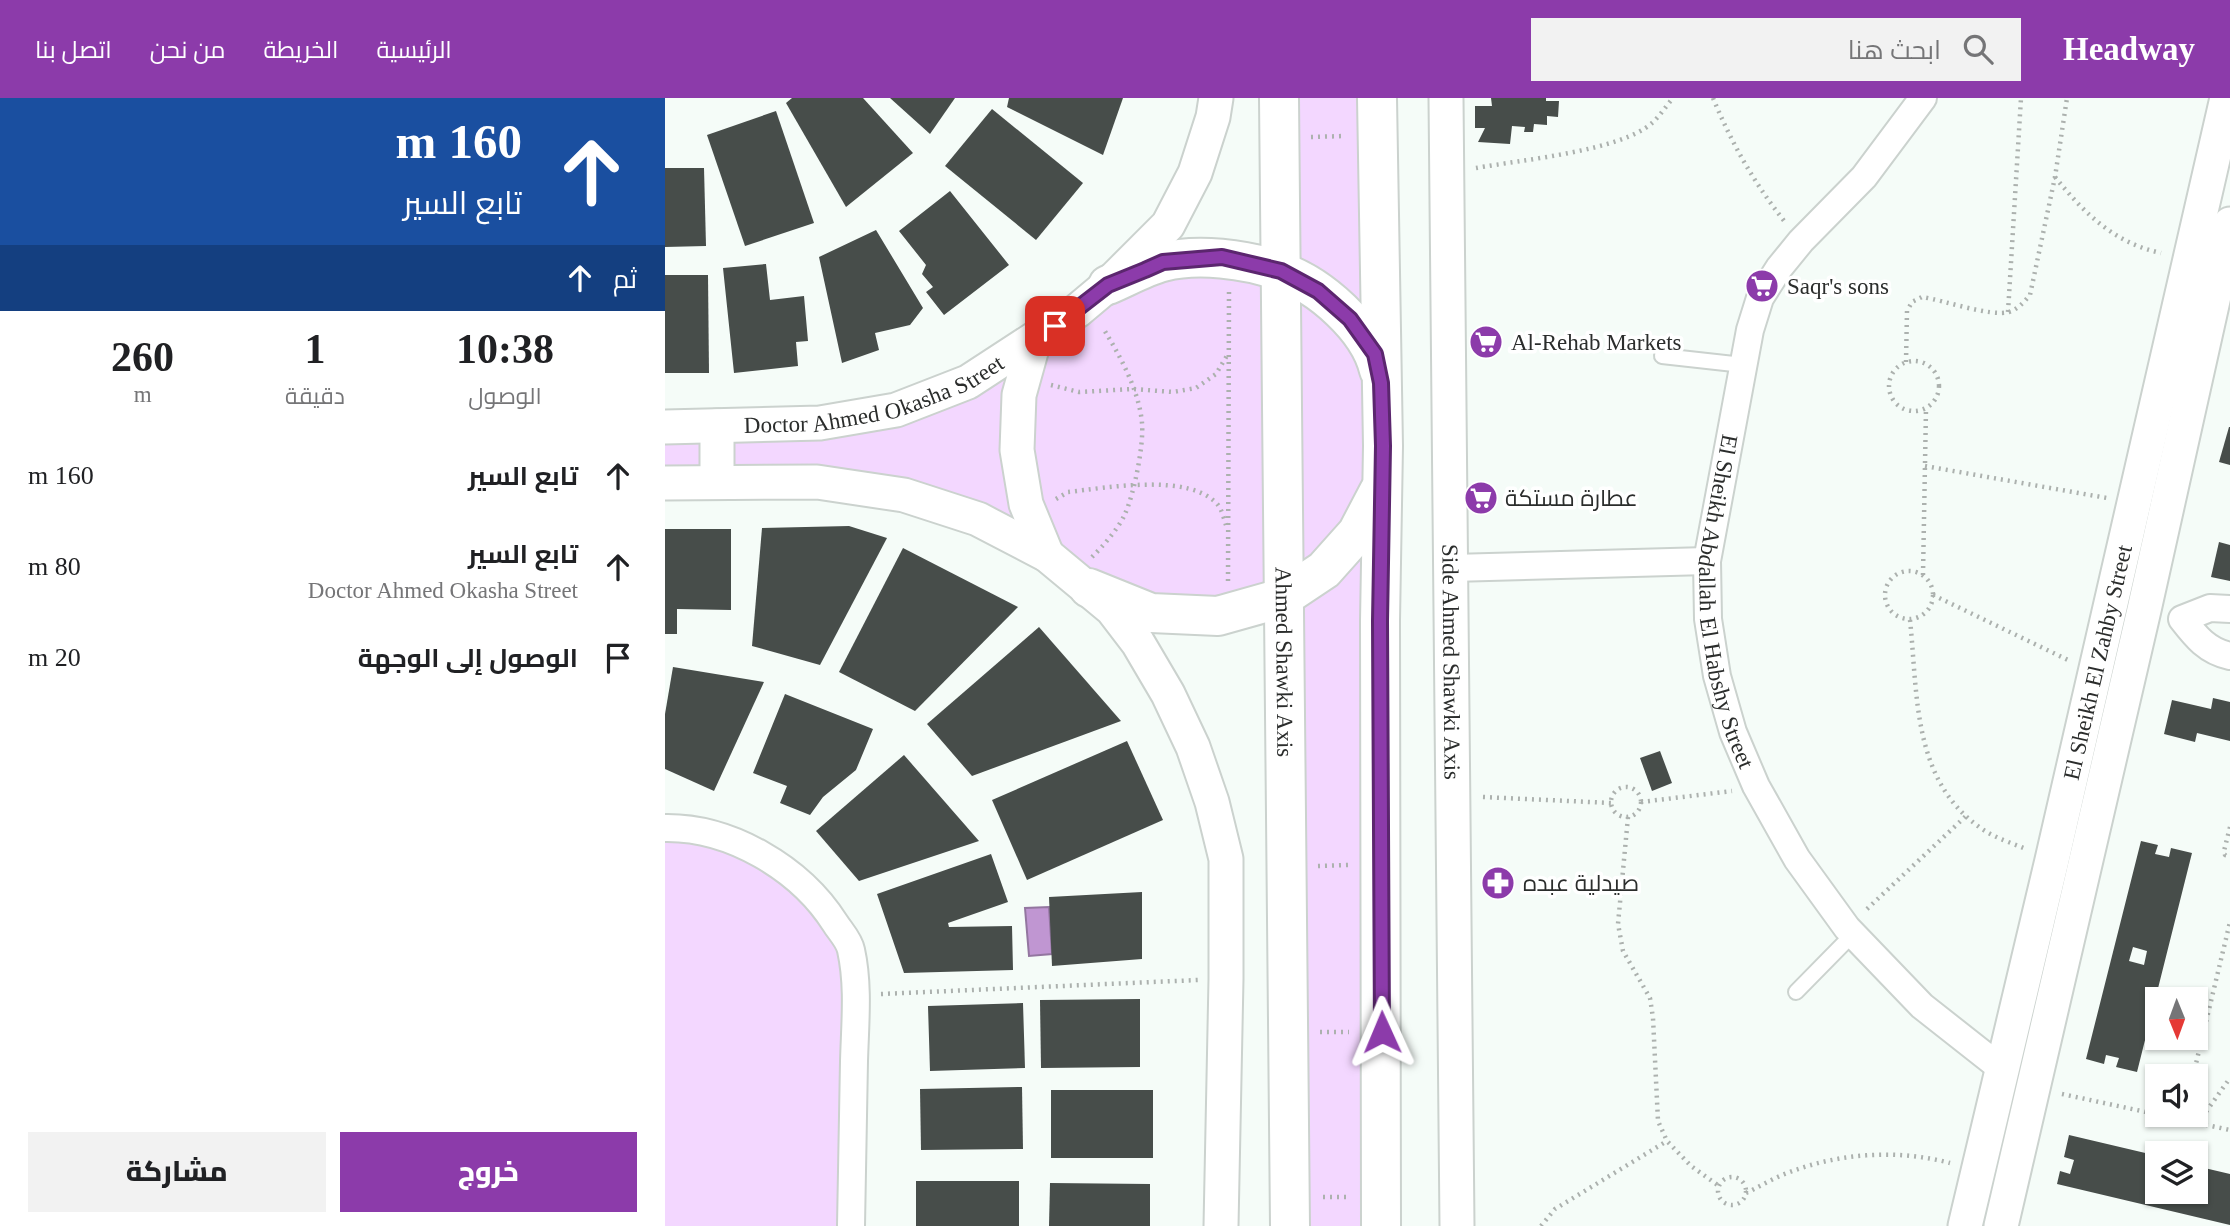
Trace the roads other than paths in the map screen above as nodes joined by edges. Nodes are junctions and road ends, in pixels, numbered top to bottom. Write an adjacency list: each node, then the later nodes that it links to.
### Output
1 (1216, 98): 9 (street)
2 (1279, 98): 8 (main road, Ahmed Shawki Axis)
3 (1377, 98): 13 (main road)
4 (1446, 98): 21 (street, Side Ahmed Shawki Axis)
5 (1923, 98): 12 (street, El Sheikh Abdallah El Habshy Street)
6 (2227, 98): 29 (street, El Sheikh El Zahby Street)
7 (2230, 224): 36 (street, El Sheikh El Zahby Street)
8 (1281, 271): 9 (main road); 13 (main road); 23 (main road, Ahmed Shawki Axis)
9 (1119, 274): 10 (street, Doctor Ahmed Okasha Street)
10 (1034, 341): 14 (street, Doctor Ahmed Okasha Street); 19 (street)
11 (1662, 356): 12 (lane)
12 (1743, 365): 20 (street, El Sheikh Abdallah El Habshy Street)
13 (1381, 383): 16 (main road)
14 (717, 426): 15 (street, Doctor Ahmed Okasha Street); 17 (street)
15 (665, 427)
16 (1383, 446): 23 (main road); 31 (main road)
17 (716, 482): 18 (street); 19 (street)
18 (665, 483)
19 (1047, 555): 22 (street)
20 (1707, 561): 21 (street); 27 (street, El Sheikh Abdallah El Habshy Street)
21 (1452, 568): 34 (street, Side Ahmed Shawki Axis)
22 (1092, 591): 23 (main road); 33 (street)
23 (1282, 598): 30 (main road, Ahmed Shawki Axis)
24 (2230, 608): 25 (street)
25 (2230, 656)
26 (665, 828): 32 (street)
27 (1850, 931): 28 (lane); 29 (street, El Sheikh Abdallah El Habshy Street)
28 (1795, 992)
29 (2002, 1069): 35 (street, El Sheikh El Zahby Street)
30 (1289, 1212)
31 (1381, 1212)
32 (851, 1226)
33 (1221, 1226)
34 (1457, 1226)
35 (1965, 1226)
36 (2001, 1226)

